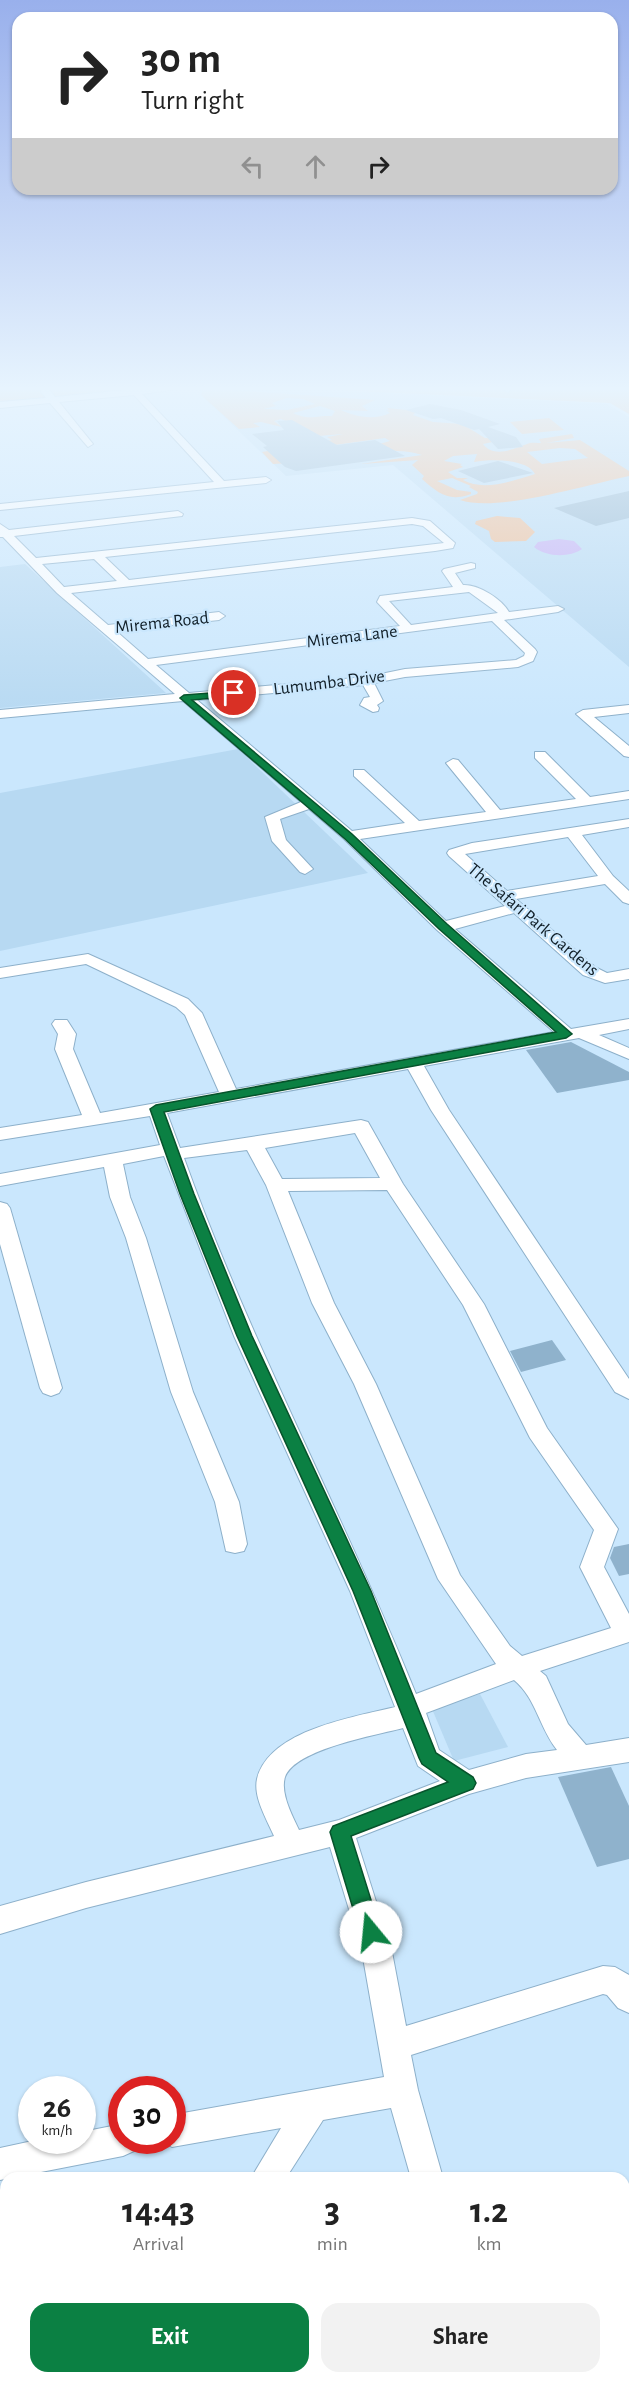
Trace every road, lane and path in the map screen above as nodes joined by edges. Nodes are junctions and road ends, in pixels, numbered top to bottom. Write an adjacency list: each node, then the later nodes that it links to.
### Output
1 (94, 497): 2 (street)
2 (0, 507)
3 (178, 514): 5 (street)
4 (349, 527): 6 (street); 8 (street); 8 (street)
5 (2, 531): 11 (street, Mirema Road)
6 (279, 535): 7 (street); 12 (street)
7 (213, 542): 10 (street); 14 (street)
8 (378, 554): 12 (street)
9 (96, 555): 10 (street); 11 (street); 16 (street)
10 (154, 557): 15 (street)
11 (32, 562): 18 (street, Mirema Road)
12 (308, 563): 14 (street)
13 (471, 566): 17 (street)
14 (240, 571): 15 (street)
15 (173, 579): 16 (street)
16 (127, 584): 18 (street)
17 (460, 589): 21 (street); 23 (street)
18 (62, 591): 22 (street, Mirema Road)
19 (558, 609): 21 (street, Mirema Lane)
20 (219, 616): 22 (street, Mirema Road)
21 (500, 617): 23 (street, Mirema Lane); 25 (street, Lumumba Drive)
22 (106, 629): 24 (street, Mirema Road)
23 (409, 629): 24 (street, Mirema Lane)
24 (146, 663): 26 (street, Mirema Road)
25 (366, 681): 26 (street, Lumumba Drive); 28 (street)
26 (184, 698): 29 (street, Lumumba Drive); 36 (street, Mirema Road)
27 (627, 703): 30 (street)
28 (372, 708)
29 (0, 714)
30 (629, 753)
31 (540, 755): 35 (street)
32 (453, 763): 37 (street)
33 (359, 773): 39 (street)
34 (629, 795): 35 (street)
35 (586, 801): 37 (street)
36 (310, 804): 41 (street, Mirema Road); 42 (street)
37 (497, 815): 39 (street)
38 (629, 823): 40 (street, The Safari Park Gardens)
39 (416, 826): 41 (street)
40 (573, 833): 43 (street); 45 (street, The Safari Park Gardens)
41 (349, 836): 46 (street, Mirema Road)
42 (305, 869)
43 (608, 879): 44 (street); 45 (street)
44 (629, 899)
45 (511, 902): 46 (street); 48 (street, The Safari Park Gardens)
46 (443, 927): 51 (street, Mirema Road)
47 (0, 973): 54 (street)
48 (629, 974)
49 (62, 1024): 56 (street)
50 (629, 1024): 51 (street)
51 (572, 1033): 52 (street, Mirema Road); 53 (street)
52 (629, 1054)
53 (413, 1062): 54 (street); 66 (street)
54 (230, 1096): 55 (street)
55 (156, 1109): 56 (street); 59 (street)
56 (93, 1119): 57 (street)
57 (0, 1134)
58 (253, 1143): 59 (street); 62 (street); 63 (street)
59 (172, 1151): 60 (street); 69 (street)
60 (112, 1159): 61 (street); 67 (street)
61 (0, 1180)
62 (393, 1184): 63 (street); 68 (street)
63 (276, 1185): 68 (street)
64 (0, 1208): 65 (street)
65 (51, 1388)
66 (629, 1392)
67 (235, 1544)
68 (519, 1667): 69 (street); 71 (street)
69 (411, 1710): 72 (street); 74 (street)
70 (629, 1750): 71 (street)
71 (581, 1760): 72 (street)
72 (466, 1783): 73 (street)
73 (340, 1832): 74 (street); 77 (street)
74 (291, 1844): 75 (street)
75 (0, 1920)
76 (624, 1985): 77 (street)
77 (395, 2045): 78 (street)
78 (402, 2090): 79 (street); 84 (street)
79 (315, 2104): 80 (street); 83 (street)
80 (186, 2128)
81 (108, 2143): 82 (street)
82 (0, 2164)
83 (271, 2172)
84 (425, 2172)

